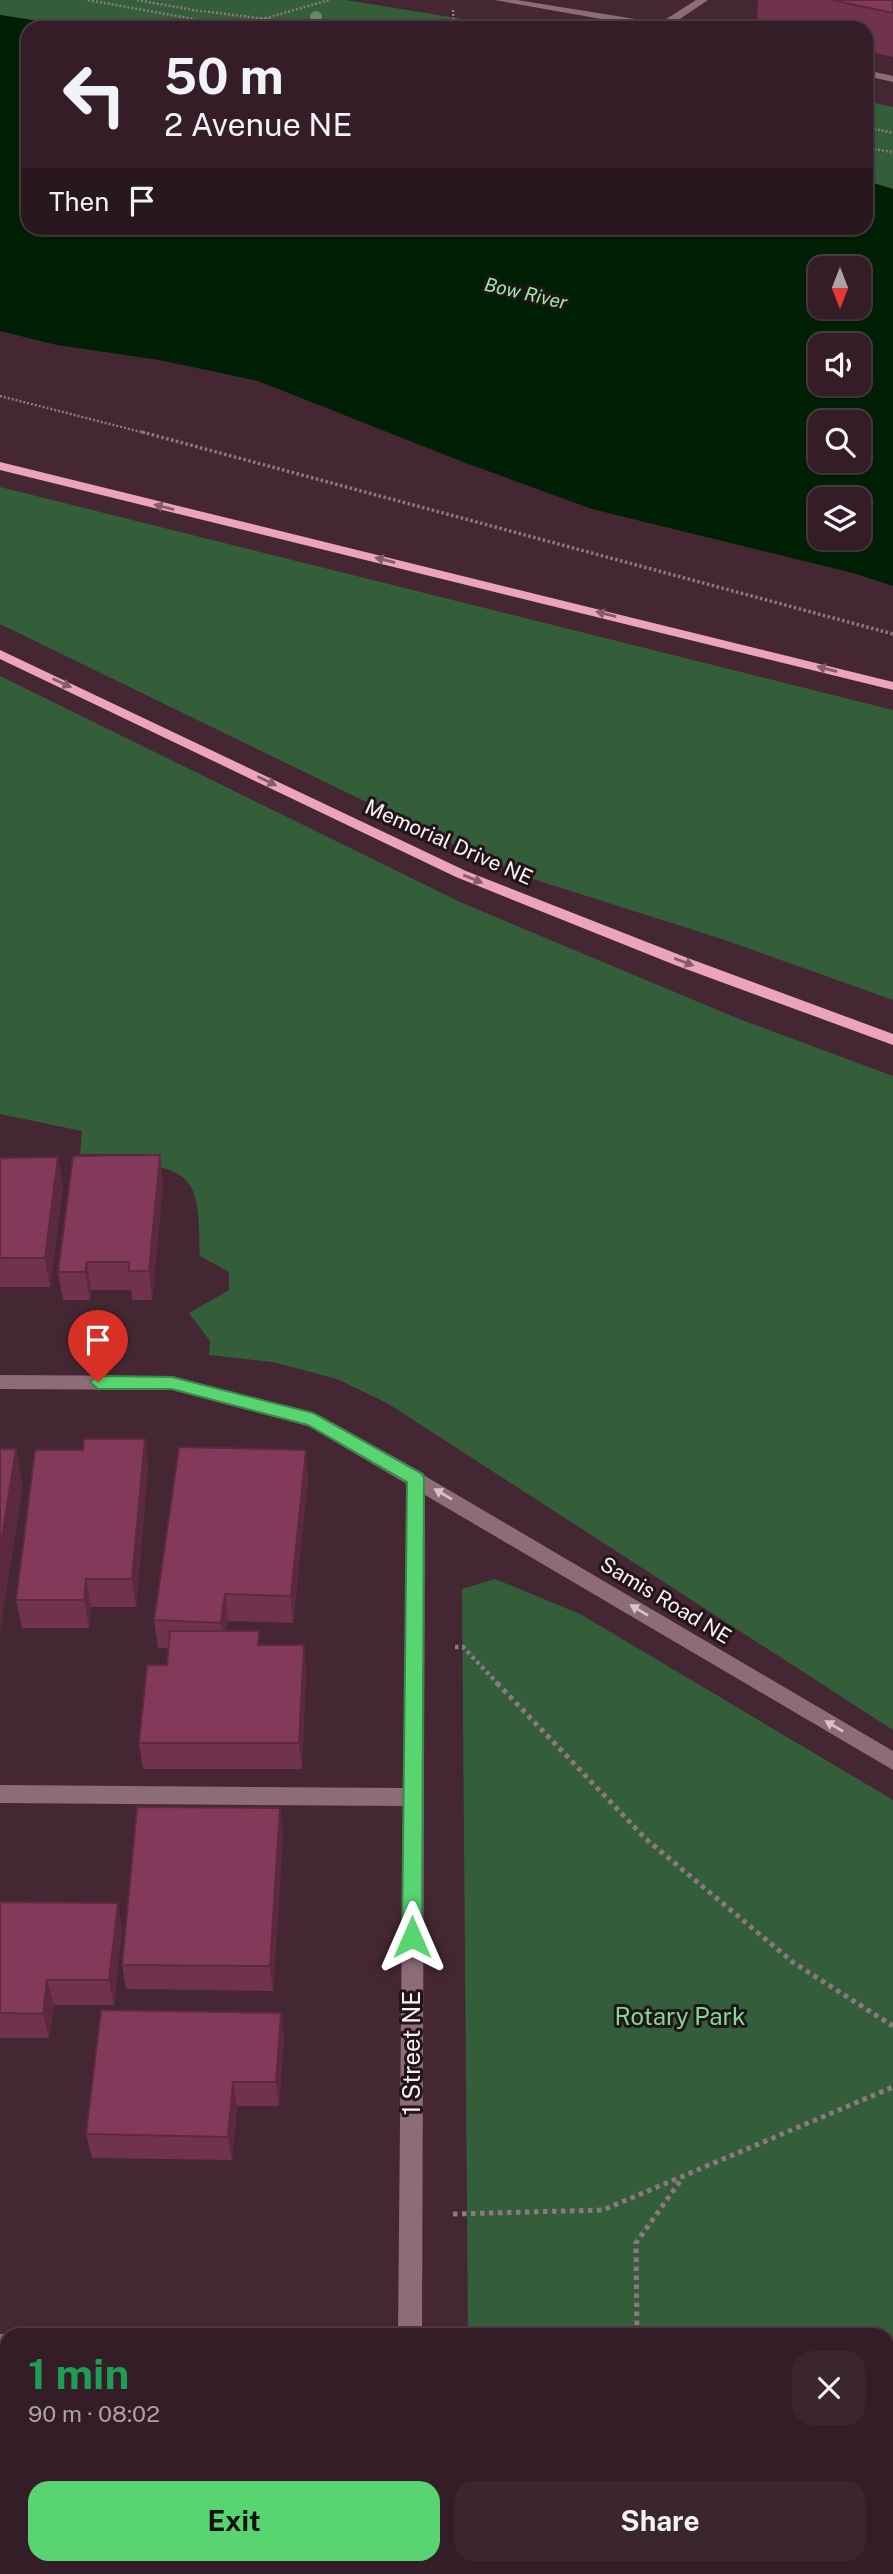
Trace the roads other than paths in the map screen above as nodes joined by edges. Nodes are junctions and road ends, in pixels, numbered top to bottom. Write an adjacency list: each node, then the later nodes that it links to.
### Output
1 (499, 0): 3 (street)
2 (703, 0): 4 (street)
3 (629, 21)
4 (674, 21)
5 (873, 75): 6 (street)
6 (893, 79)
7 (0, 466): 9 (main road, one-way to 7)
8 (0, 654): 10 (main road, Memorial Drive NE, one-way to 10)
9 (893, 686)
10 (893, 1040)
11 (0, 1382): 12 (street, Samis Road NE)
12 (416, 1478): 13 (street, Samis Road NE, one-way to 12); 15 (street, 1 Street NE)
13 (893, 1761)
14 (0, 1794): 15 (street)
15 (413, 1797): 16 (street, 1 Street NE)
16 (410, 2328)

